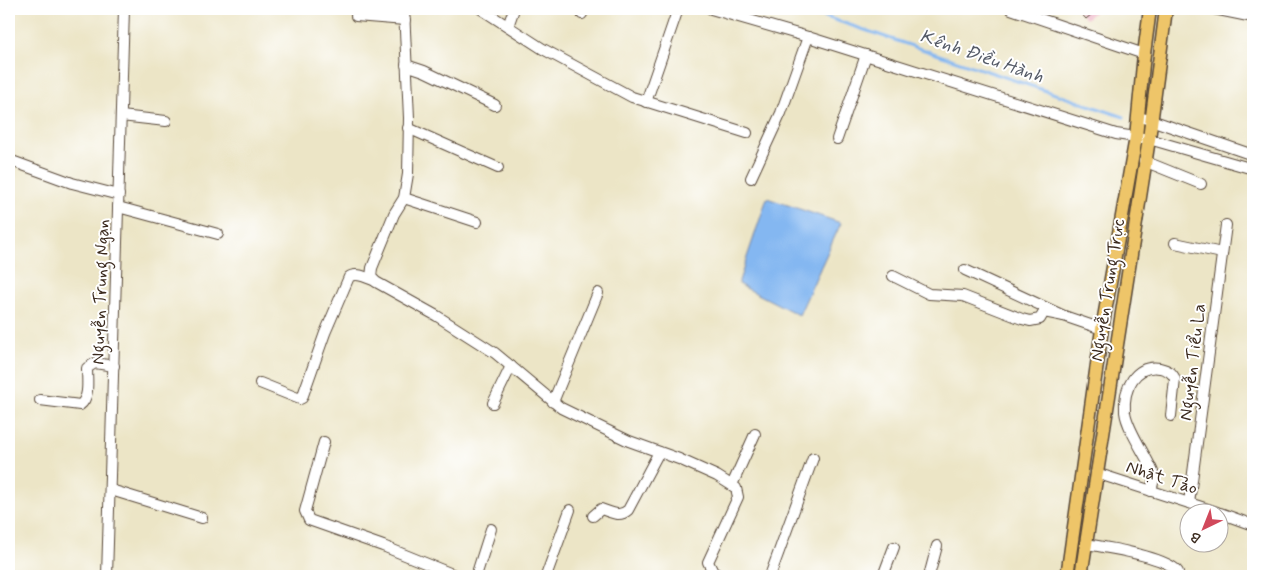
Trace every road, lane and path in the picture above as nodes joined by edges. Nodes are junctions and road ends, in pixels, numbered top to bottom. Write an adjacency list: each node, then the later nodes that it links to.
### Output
1 (124, 9): 21 (street, Nguyễn Trung Ngạn)
2 (404, 9): 13 (street)
3 (481, 9): 14 (street)
4 (514, 9): 14 (street)
5 (678, 9): 19 (street)
6 (711, 9): 15 (street)
7 (1011, 9): 16 (street)
8 (1150, 9): 16 (main road, Nguyễn Trung Trực)
9 (1166, 9): 23 (main road, Nguyễn Trung Trực)
10 (1214, 9): 12 (street)
11 (356, 16): 13 (street)
12 (1253, 17)
13 (405, 20): 18 (street)
14 (508, 26): 19 (street)
15 (808, 37): 17 (street); 34 (street)
16 (1144, 54): 22 (main road, Nguyễn Trung Trực)
17 (866, 55): 27 (street); 28 (street)
18 (406, 65): 20 (street); 25 (street)
19 (646, 102): 26 (street)
20 (495, 105)
21 (121, 116): 24 (street); 36 (street, Nguyễn Trung Ngạn)
22 (1138, 116): 23 (street); 27 (main road, Nguyễn Trung Trực)
23 (1151, 120): 27 (main road, Nguyễn Trung Trực); 29 (street)
24 (166, 121)
25 (408, 128): 32 (street); 37 (street)
26 (747, 133)
27 (1142, 138): 31 (main road, Nguyễn Trung Trực); 33 (street); 49 (main road, Nguyễn Trung Trực)
28 (837, 139)
29 (1253, 155)
30 (9, 160): 36 (street)
31 (1144, 160): 35 (street); 62 (main road, Nguyễn Trung Trực)
32 (498, 168)
33 (1253, 169)
34 (751, 178)
35 (1201, 184)
36 (119, 195): 38 (street, Nguyễn Trung Ngạn)
37 (404, 198): 39 (street); 46 (street)
38 (118, 208): 41 (street); 50 (street, Nguyễn Trung Ngạn)
39 (477, 222)
40 (1226, 225): 43 (street, Nguyễn Tiểu La)
41 (218, 234)
42 (1175, 243): 43 (street)
43 (1222, 253): 67 (street, Nguyễn Tiểu La)
44 (965, 270): 48 (street)
45 (893, 276): 48 (street)
46 (373, 280): 51 (street); 52 (street)
47 (598, 294): 54 (street)
48 (1064, 316): 49 (street)
49 (1102, 329): 61 (main road, Nguyễn Trung Trực)
50 (114, 366): 53 (street); 64 (street, Nguyễn Trung Ngạn)
51 (511, 366): 54 (street); 55 (street)
52 (260, 383)
53 (40, 400)
54 (553, 402): 59 (street)
55 (493, 403)
56 (1171, 416): 65 (street)
57 (755, 434): 63 (street)
58 (324, 442): 78 (street)
59 (659, 452): 63 (street); 69 (street)
60 (813, 458): 82 (street)
61 (1082, 470): 62 (main road); 85 (main road, Nguyễn Trung Trực)
62 (1096, 473): 65 (street, Nhật Tảo); 74 (main road, Nguyễn Trung Trực)
63 (732, 485): 81 (street)
64 (110, 490): 71 (street); 77 (street, Nguyễn Trung Ngạn)
65 (1151, 491): 66 (street, Nhật Tảo)
66 (1186, 502)
67 (1189, 502)
68 (570, 510): 80 (street)
69 (593, 516)
70 (1230, 517): 72 (street, Nhật Tảo)
71 (202, 518)
72 (1253, 525)
73 (491, 529): 79 (street)
74 (1086, 544): 86 (main road, Nguyễn Trung Trực); 87 (street)
75 (937, 546): 84 (street)
76 (894, 547): 83 (street)
77 (107, 576)
78 (457, 576)
79 (476, 576)
80 (546, 576)
81 (721, 576)
82 (770, 576)
83 (883, 576)
84 (929, 576)
85 (1067, 576)
86 (1081, 576)
87 (1177, 576)

